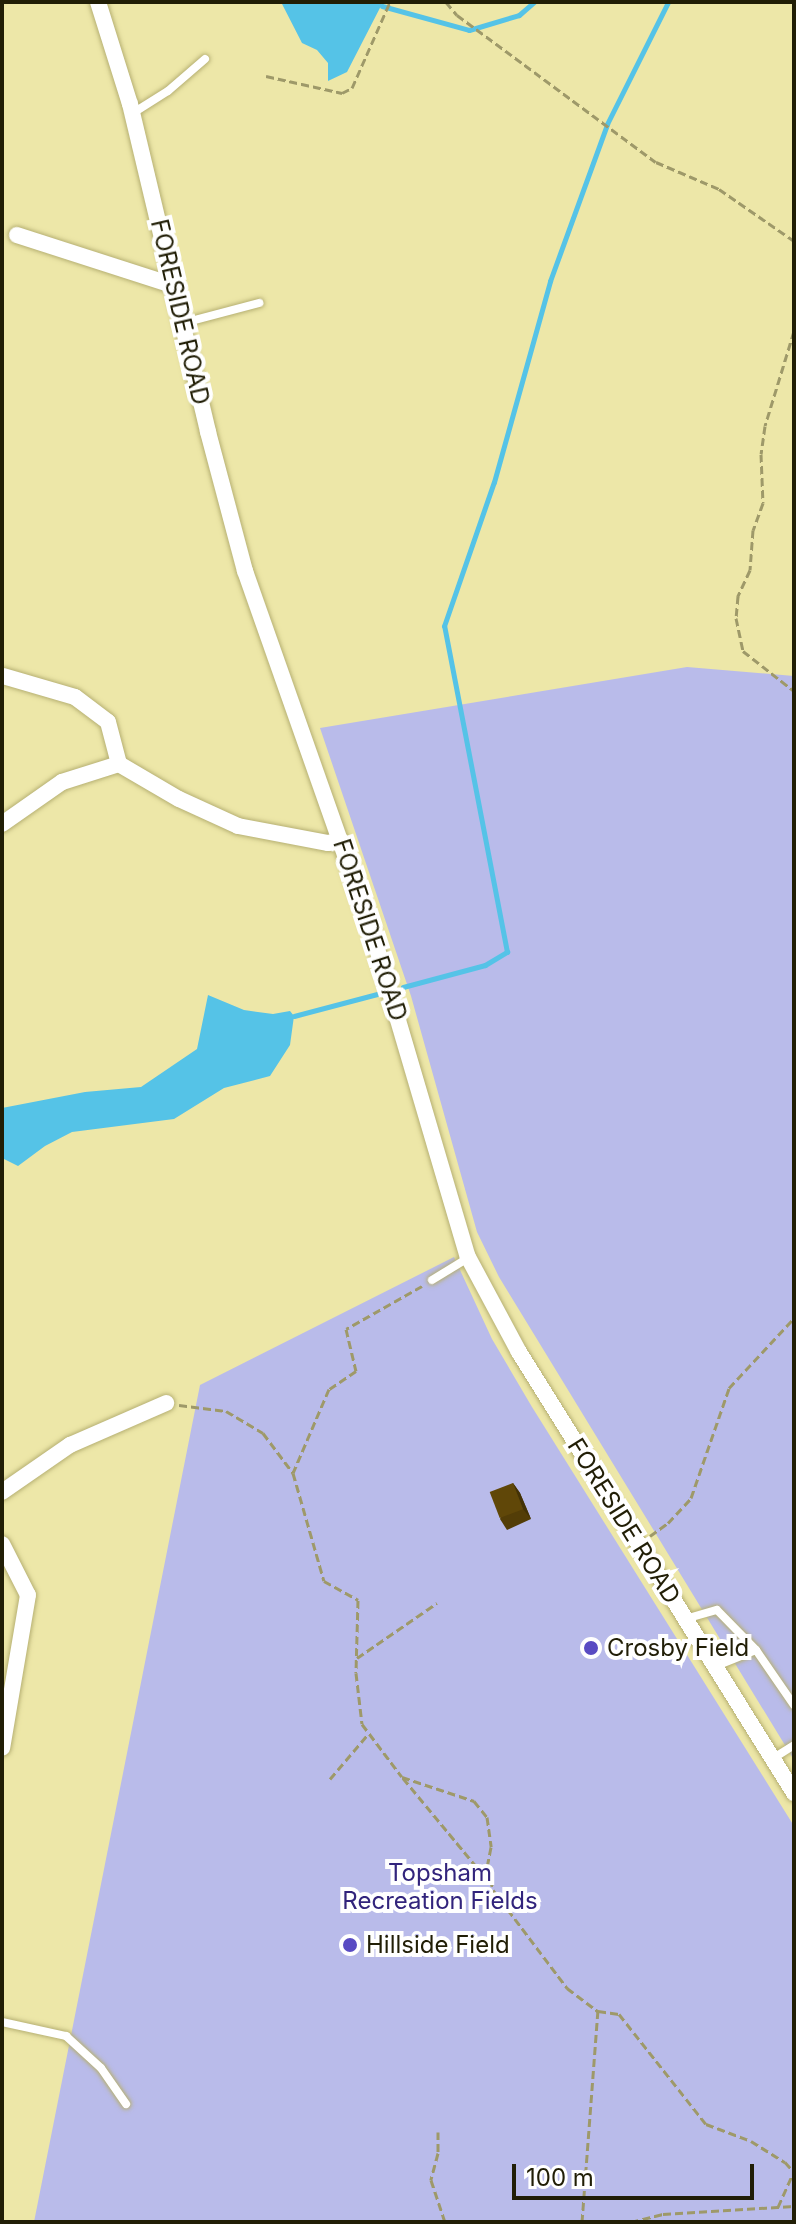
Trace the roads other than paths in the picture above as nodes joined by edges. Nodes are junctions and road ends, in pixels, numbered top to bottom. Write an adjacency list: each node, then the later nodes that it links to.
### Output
1 (98, 2): 3 (street, FORESIDE ROAD)
2 (205, 59): 3 (lane)
3 (132, 114): 5 (street, FORESIDE ROAD)
4 (17, 235): 5 (street)
5 (175, 286): 7 (street, FORESIDE ROAD)
6 (259, 303): 7 (lane)
7 (183, 323): 11 (street, FORESIDE ROAD)
8 (3, 676): 9 (street)
9 (119, 764): 10 (street); 11 (street)
10 (2, 824)
11 (341, 840): 12 (street, FORESIDE ROAD)
12 (468, 1257): 13 (lane); 17 (street, FORESIDE ROAD)
13 (432, 1280)
14 (166, 1403): 15 (street)
15 (2, 1492)
16 (2, 1544): 22 (street)
17 (685, 1619): 18 (lane); 19 (street, FORESIDE ROAD)
18 (756, 1650): 19 (lane); 20 (lane)
19 (715, 1666): 23 (street, FORESIDE ROAD)
20 (794, 1705)
21 (794, 1745): 23 (lane)
22 (2, 1748)
23 (772, 1759): 24 (street, FORESIDE ROAD)
24 (794, 1792)
25 (2, 2022): 26 (lane)
26 (126, 2104)

